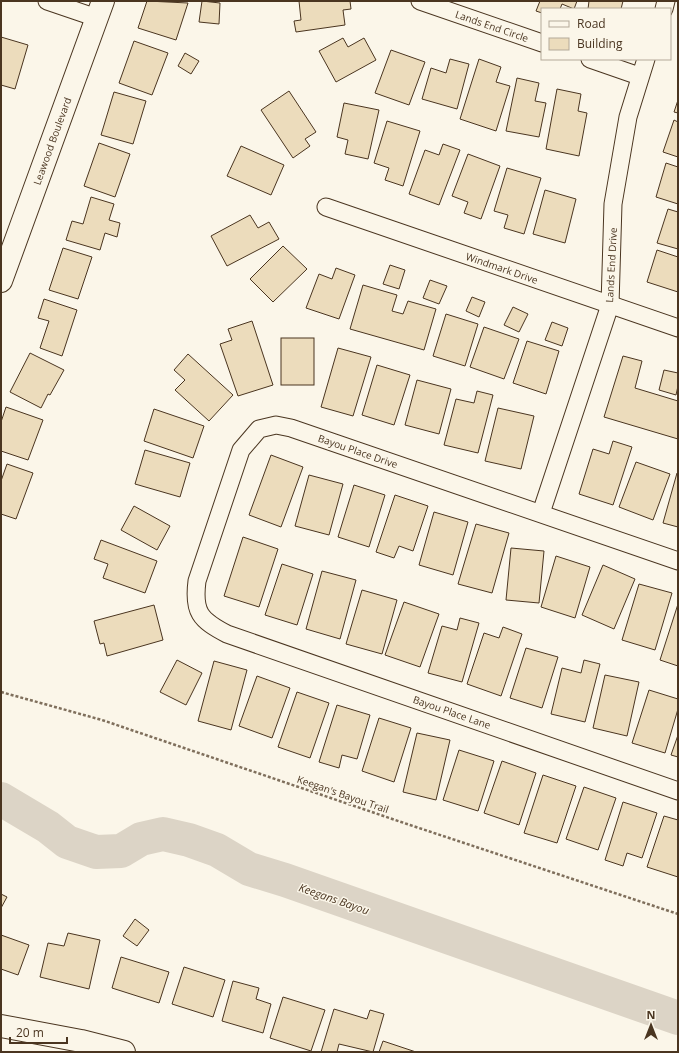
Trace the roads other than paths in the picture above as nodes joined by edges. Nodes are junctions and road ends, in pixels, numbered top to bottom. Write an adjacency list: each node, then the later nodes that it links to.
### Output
1 (47, 1): 3 (street)
2 (420, 1): 4 (street, Lands End Circle)
3 (100, 9): 9 (street, Leawood Boulevard)
4 (541, 43)
5 (593, 60): 7 (street)
6 (646, 60): 7 (street, Lands End Drive)
7 (640, 76): 11 (street, Lands End Drive)
8 (326, 207): 11 (street, Windmark Drive)
9 (5, 256): 10 (street, Leawood Boulevard)
10 (1, 281)
11 (610, 305): 12 (street, Windmark Drive); 13 (street, Lands End Drive)
12 (678, 328)
13 (541, 513): 14 (street, Bayou Place Drive); 15 (street, Bayou Place Drive)
14 (678, 561)
15 (227, 634): 16 (street, Bayou Place Lane)
16 (678, 791)
17 (1, 1026): 18 (street)
18 (80, 1047): 19 (street)
19 (124, 1052)

